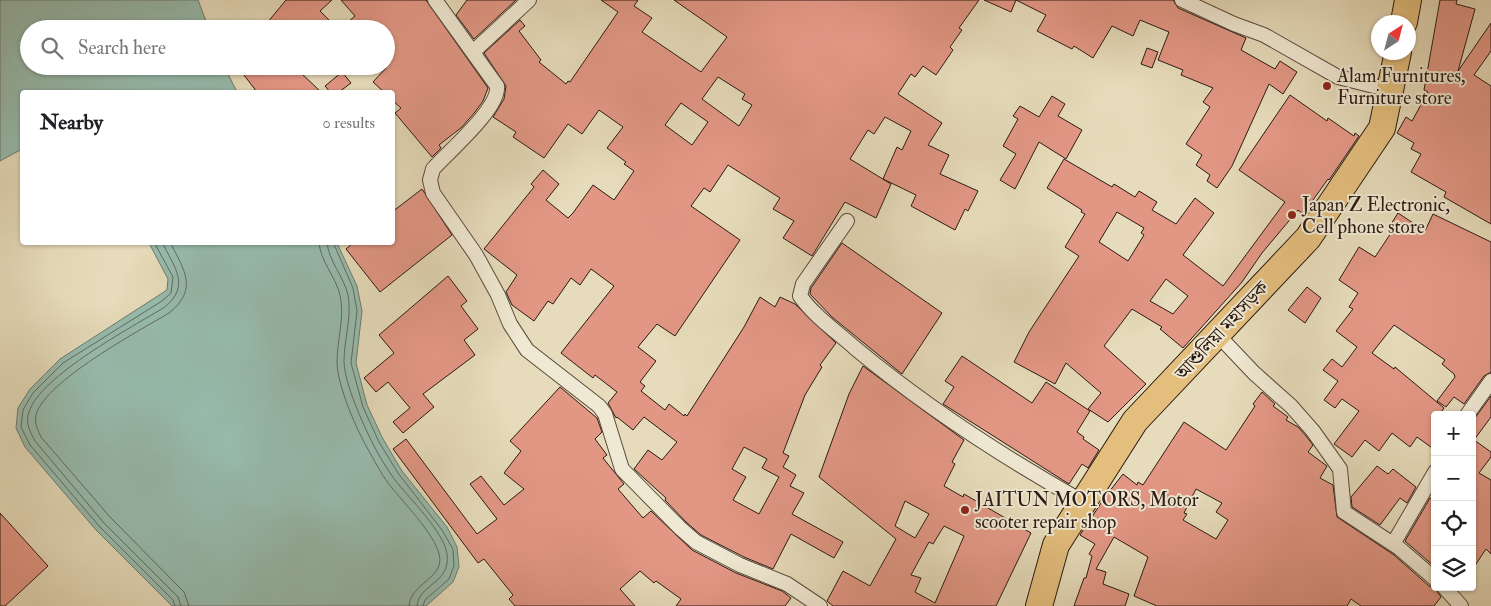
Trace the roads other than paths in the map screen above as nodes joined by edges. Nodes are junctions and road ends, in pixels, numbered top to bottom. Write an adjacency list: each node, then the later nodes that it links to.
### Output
1 (435, 0): 6 (street)
2 (529, 0): 6 (street)
3 (1182, 0): 8 (street)
4 (1408, 0): 5 (highway)
5 (1405, 15)
6 (474, 51): 18 (street)
7 (1396, 60): 8 (highway, আশুলিয়া মহাসড়ক)
8 (1390, 90): 10 (highway, আশুলিয়া মহাসড়ক)
9 (847, 221): 14 (street)
10 (1217, 334): 14 (highway, আশুলিয়া মহাসড়ক); 15 (street)
11 (1491, 381): 12 (street)
12 (1470, 411)
13 (1431, 479): 15 (street)
14 (1083, 502): 19 (highway, আশুলিয়া মহাসড়ক)
15 (1393, 544): 16 (street)
16 (1431, 576)
17 (1447, 591): 20 (street)
18 (820, 606)
19 (1038, 606)
20 (1460, 606)

